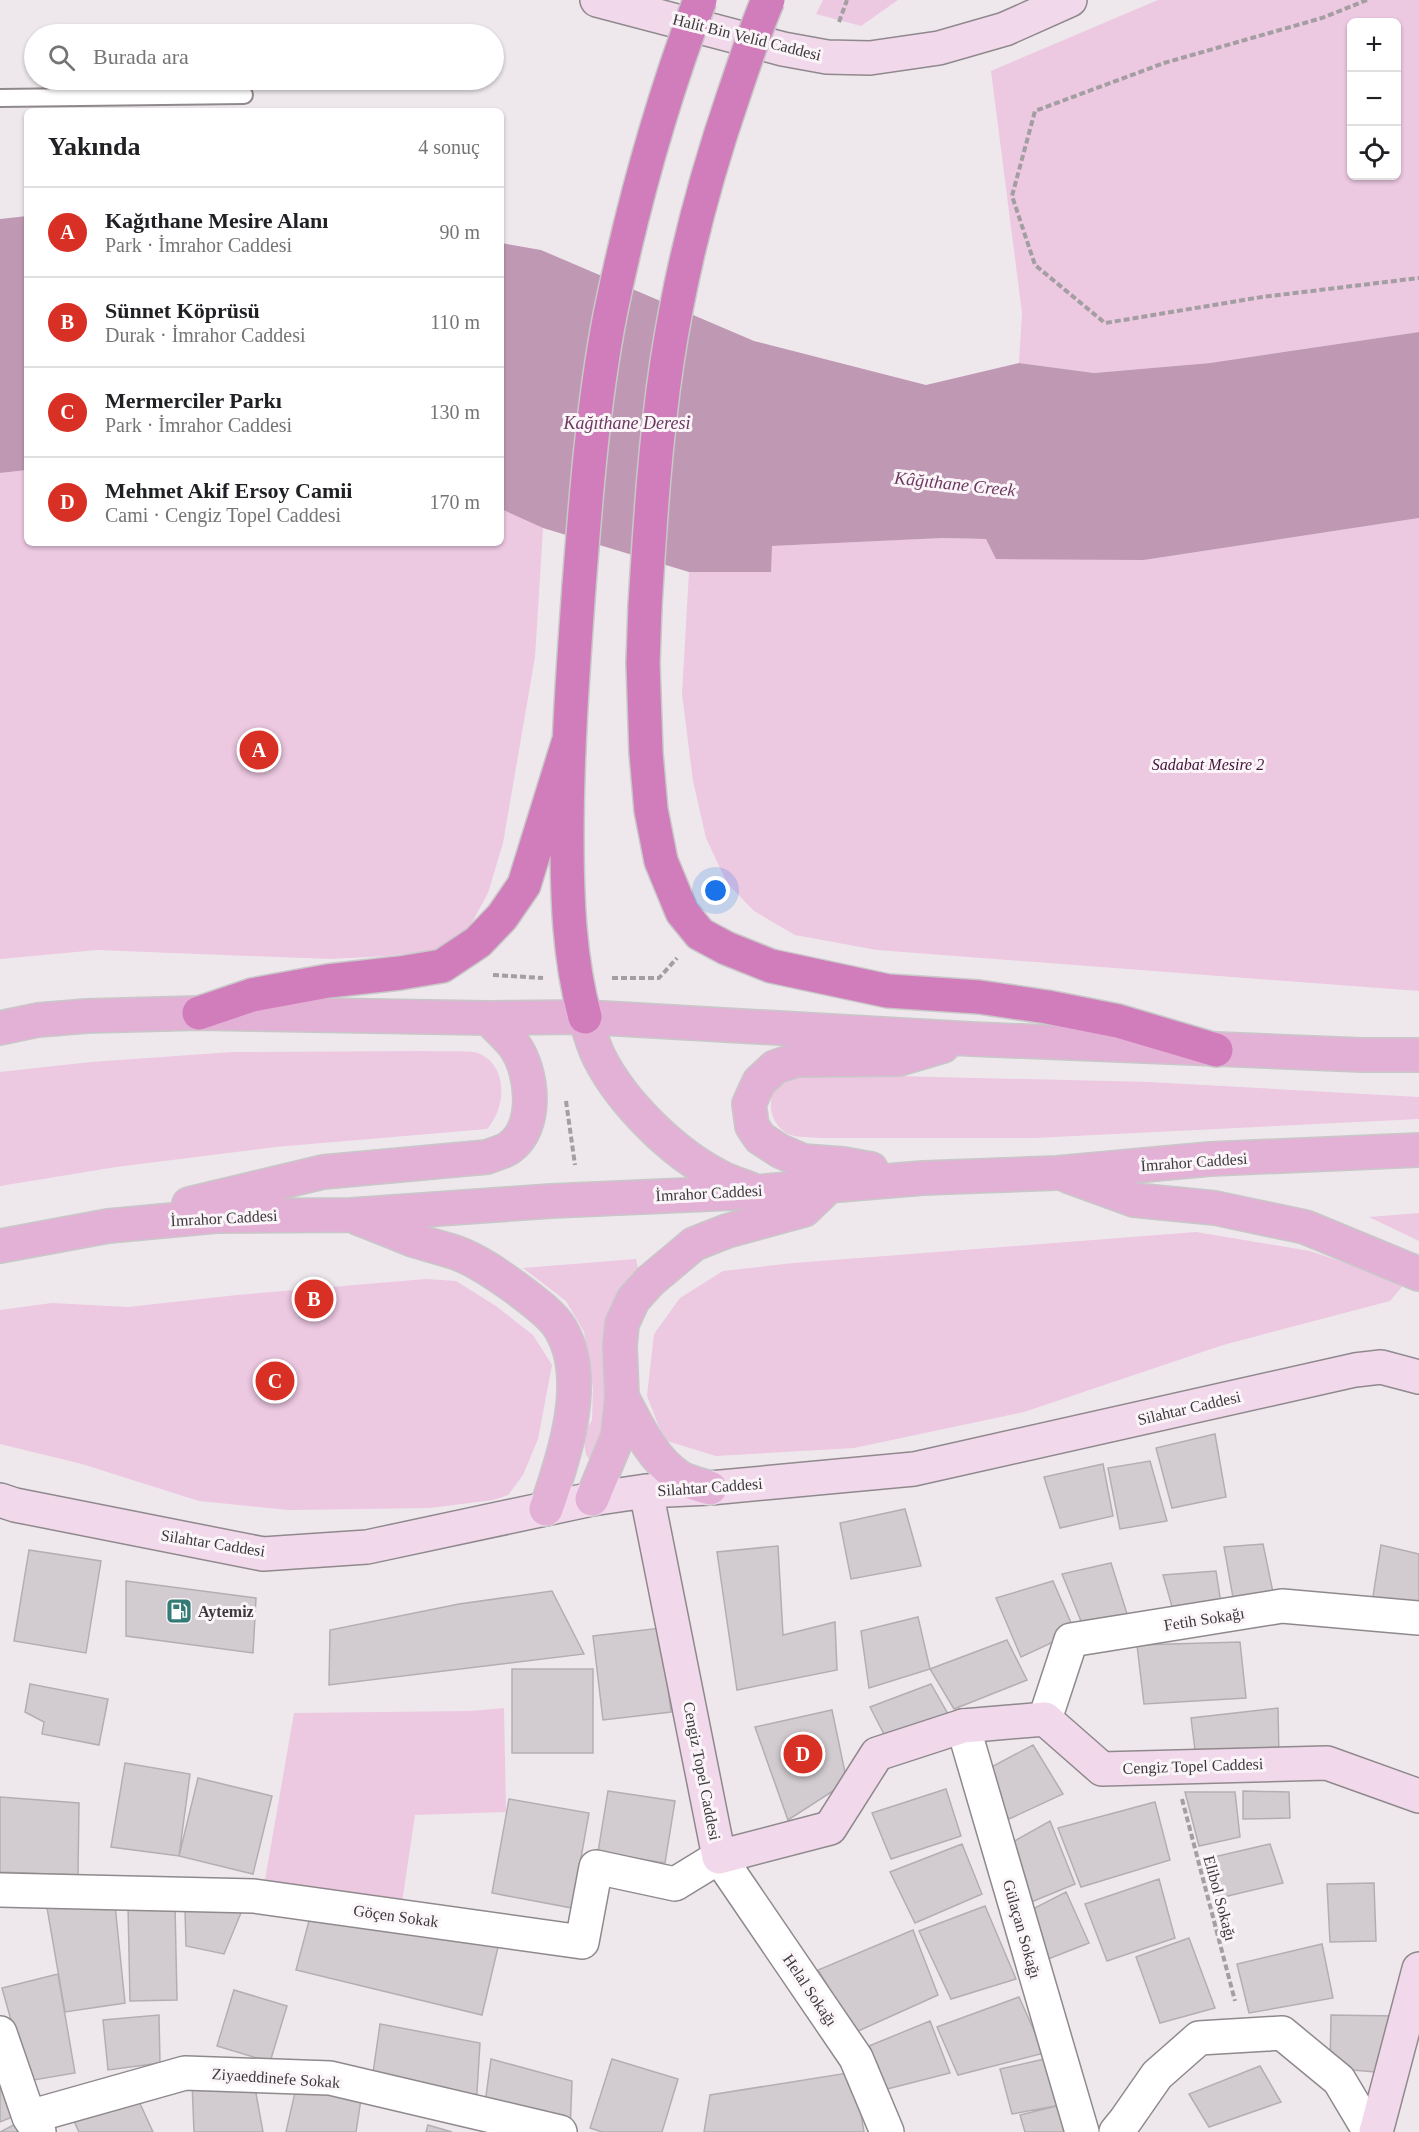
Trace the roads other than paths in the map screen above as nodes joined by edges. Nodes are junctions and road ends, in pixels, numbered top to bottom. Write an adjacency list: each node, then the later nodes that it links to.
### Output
1 (700, 0): 7 (highway, bridge)
2 (768, 0): 15 (highway, bridge)
3 (1070, 0): 4 (main road, Halit Bin Velid Caddesi)
4 (611, 2)
5 (244, 95): 6 (lane)
6 (0, 98)
7 (568, 743): 9 (highway); 10 (highway)
8 (0, 1013): 12 (main road)
9 (199, 1013): 11 (main road); 12 (main road)
10 (585, 1017): 11 (main road); 14 (main road); 21 (main road)
11 (488, 1018): 23 (main road)
12 (38, 1020): 13 (main road)
13 (0, 1028)
14 (971, 1039): 15 (main road); 19 (main road)
15 (1216, 1050): 16 (main road)
16 (1419, 1055)
17 (1419, 1150): 18 (main road, İmrahor Caddesi)
18 (1057, 1173): 19 (main road, İmrahor Caddesi); 26 (main road)
19 (922, 1178): 20 (main road, İmrahor Caddesi)
20 (830, 1185): 21 (main road, İmrahor Caddesi); 28 (main road)
21 (755, 1191): 22 (main road, İmrahor Caddesi)
22 (351, 1215): 23 (main road, İmrahor Caddesi); 33 (main road)
23 (108, 1226): 24 (main road); 25 (main road, İmrahor Caddesi)
24 (0, 1230)
25 (0, 1246)
26 (1419, 1274)
27 (1419, 1377): 29 (main road, Silahtar Caddesi)
28 (622, 1397): 29 (main road); 31 (main road)
29 (710, 1488): 30 (main road, Silahtar Caddesi)
30 (645, 1491): 31 (main road, Silahtar Caddesi); 38 (main road, Cengiz Topel Caddesi)
31 (592, 1499): 33 (main road, Silahtar Caddesi)
32 (0, 1500): 33 (main road, Silahtar Caddesi)
33 (546, 1509)
34 (1419, 1618): 35 (street, Fetih Sokağı)
35 (1045, 1719): 36 (main road, Cengiz Topel Caddesi); 37 (main road, Cengiz Topel Caddesi)
36 (963, 1726): 38 (main road, Cengiz Topel Caddesi); 45 (street, Gülaçan Sokağı)
37 (1419, 1796)
38 (719, 1857): 39 (street, Göçen Sokak); 44 (street, Helal Sokağı)
39 (0, 1890)
40 (1419, 1969): 48 (main road)
41 (0, 2033): 42 (street)
42 (34, 2124): 43 (street, Ziyaeddinefe Sokak)
43 (560, 2132)
44 (887, 2132)
45 (1082, 2132)
46 (1116, 2132): 47 (street)
47 (1370, 2132)
48 (1376, 2132)

